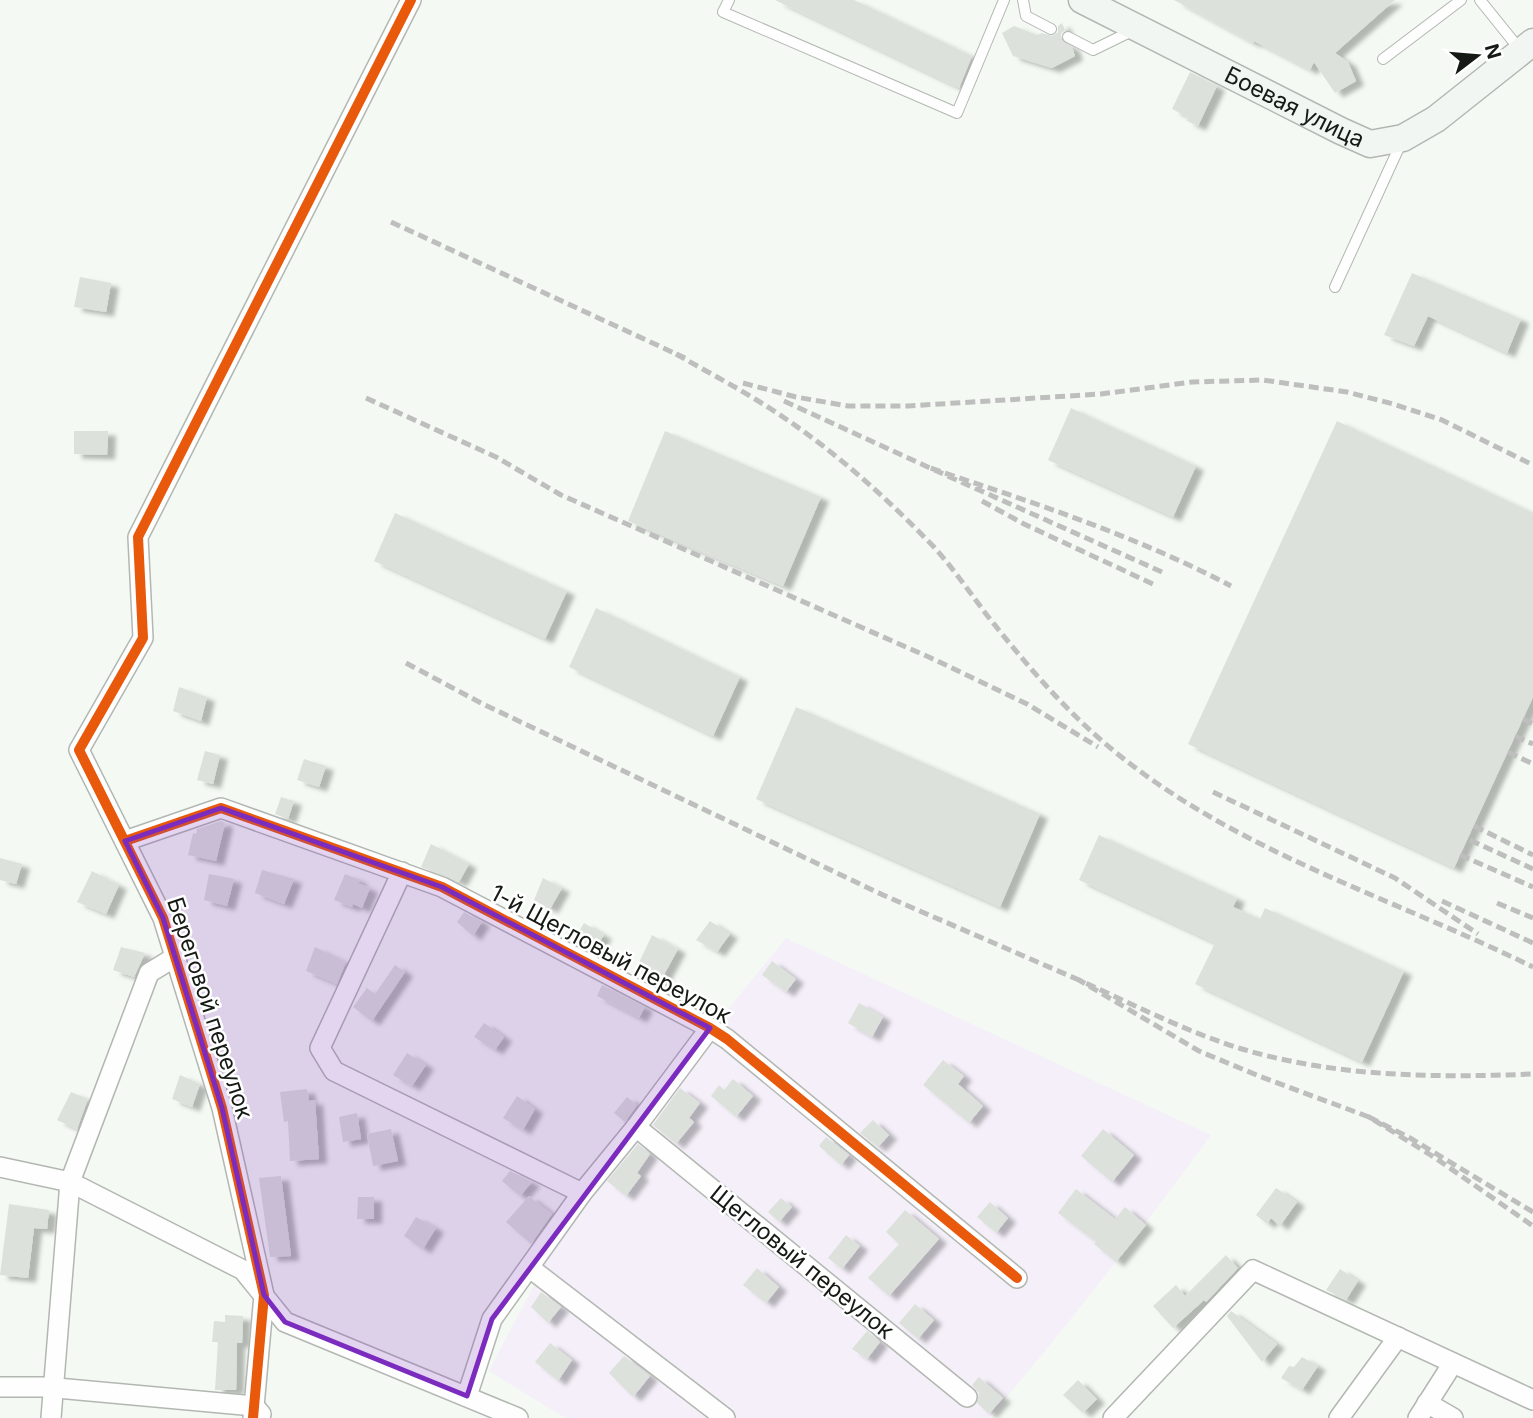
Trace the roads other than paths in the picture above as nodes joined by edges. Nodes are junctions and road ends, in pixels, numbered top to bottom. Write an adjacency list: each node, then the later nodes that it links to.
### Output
1 (411, 0): 15 (street, Береговой переулок)
2 (729, 0): 3 (lane)
3 (1004, 0)
4 (1023, 0): 9 (lane)
5 (1082, 0): 8 (main road, Боевая улица)
6 (1461, 0): 12 (lane)
7 (1480, 0): 11 (lane)
8 (1138, 28): 10 (lane); 13 (main road, Боевая улица)
9 (1051, 29)
10 (1068, 37)
11 (1527, 46): 13 (main road, Боевая улица)
12 (1383, 59)
13 (1403, 138): 14 (lane)
14 (1335, 287)
15 (125, 841): 16 (street, 1-й Щегловый переулок); 17 (street, Береговой переулок)
16 (402, 872): 18 (street, 1-й Щегловый переулок); 22 (street)
17 (175, 957): 21 (street); 25 (street, Береговой переулок)
18 (710, 1028): 19 (street); 24 (street, 1-й Щегловый переулок)
19 (636, 1127): 22 (street); 31 (street, Щегловый переулок)
20 (0, 1167): 21 (street)
21 (70, 1182): 25 (street); 29 (street)
22 (582, 1193): 23 (street)
23 (530, 1268): 30 (street); 37 (street)
24 (1017, 1278)
25 (264, 1296): 30 (street); 34 (street)
26 (1398, 1337): 27 (street); 38 (street); 39 (street)
27 (1454, 1363): 32 (street); 33 (street)
28 (0, 1387): 29 (street)
29 (53, 1388): 34 (street); 35 (street)
30 (467, 1396): 36 (street)
31 (967, 1397)
32 (1533, 1400)
33 (1423, 1411): 40 (street)
34 (257, 1414)
35 (51, 1418)
36 (518, 1418)
37 (725, 1418)
38 (1113, 1418)
39 (1339, 1418)
40 (1452, 1418)

